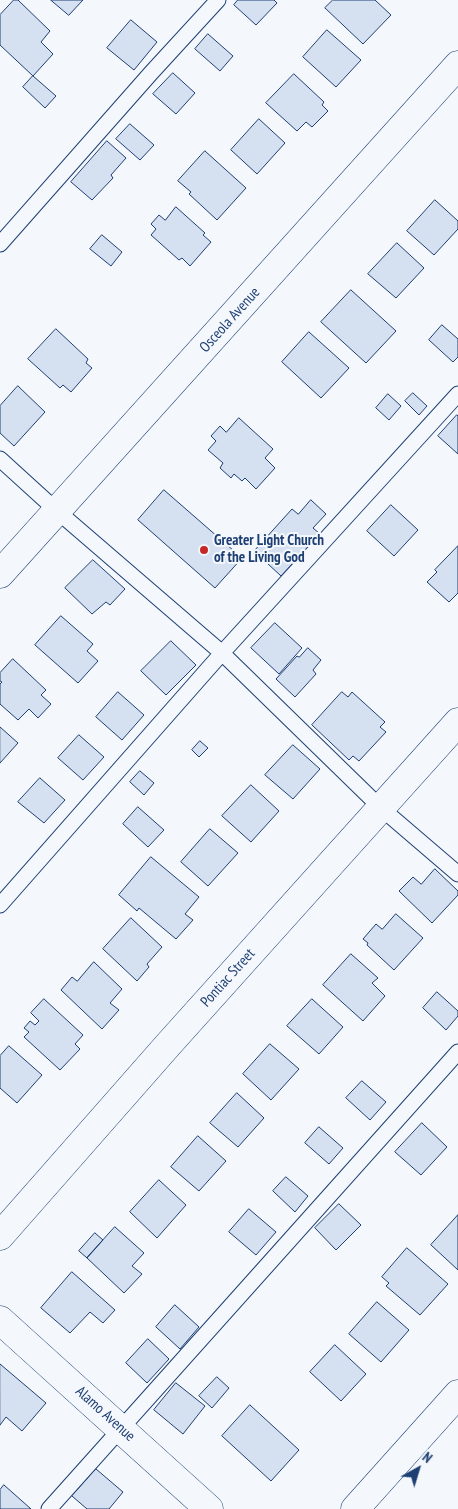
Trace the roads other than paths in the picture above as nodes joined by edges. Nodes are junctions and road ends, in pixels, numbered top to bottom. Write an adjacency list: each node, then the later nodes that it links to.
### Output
1 (218, 0): 3 (lane)
2 (458, 65): 6 (street, Osceola Avenue)
3 (0, 244)
4 (458, 394): 8 (lane)
5 (0, 459): 6 (lane)
6 (56, 510): 7 (street, Osceola Avenue); 8 (lane)
7 (0, 574)
8 (222, 653): 10 (lane); 12 (lane)
9 (458, 722): 10 (street, Pontiac Street)
10 (381, 808): 11 (lane); 14 (street, Pontiac Street)
11 (458, 874)
12 (0, 905)
13 (458, 1052): 17 (lane)
14 (0, 1236)
15 (0, 1320): 17 (street, Alamo Avenue)
16 (458, 1394): 20 (street)
17 (121, 1428): 18 (lane); 19 (street, Alamo Avenue)
18 (49, 1509)
19 (209, 1509)
20 (355, 1509)

